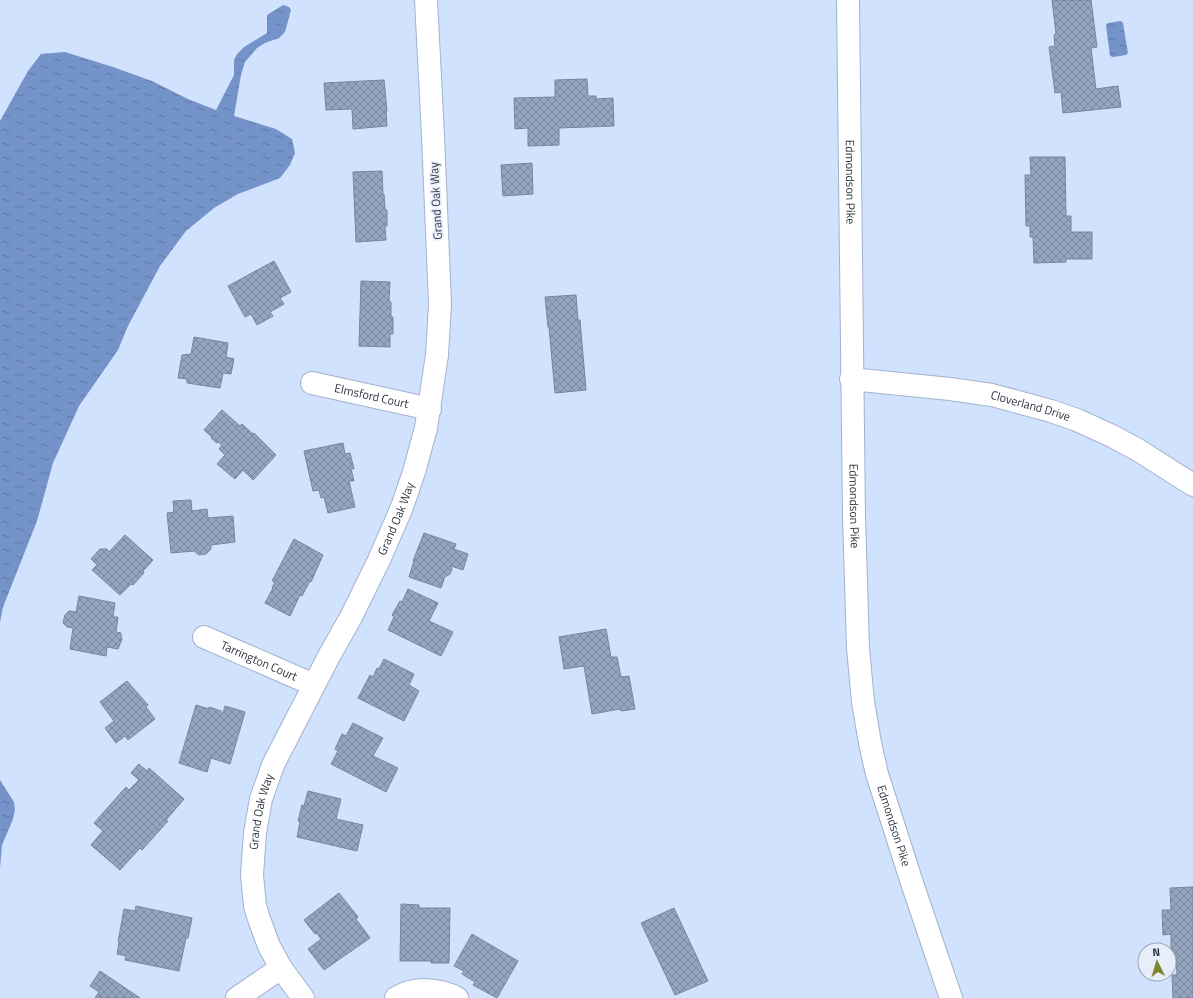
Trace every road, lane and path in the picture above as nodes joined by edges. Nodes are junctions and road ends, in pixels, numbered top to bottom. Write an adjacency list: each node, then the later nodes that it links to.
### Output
1 (426, 0): 5 (street, Grand Oak Way)
2 (848, 0): 3 (street, Edmondson Pike)
3 (851, 379): 6 (street, Cloverland Drive); 14 (street, Edmondson Pike)
4 (312, 383): 5 (street, Elmsford Court)
5 (430, 409): 8 (street, Grand Oak Way)
6 (1193, 485)
7 (204, 637): 8 (street, Tarrington Court)
8 (314, 685): 9 (street, Grand Oak Way)
9 (281, 968): 10 (street); 11 (street, Grand Oak Way)
10 (237, 998)
11 (303, 998)
12 (396, 998): 13 (street)
13 (457, 998)
14 (951, 998)

